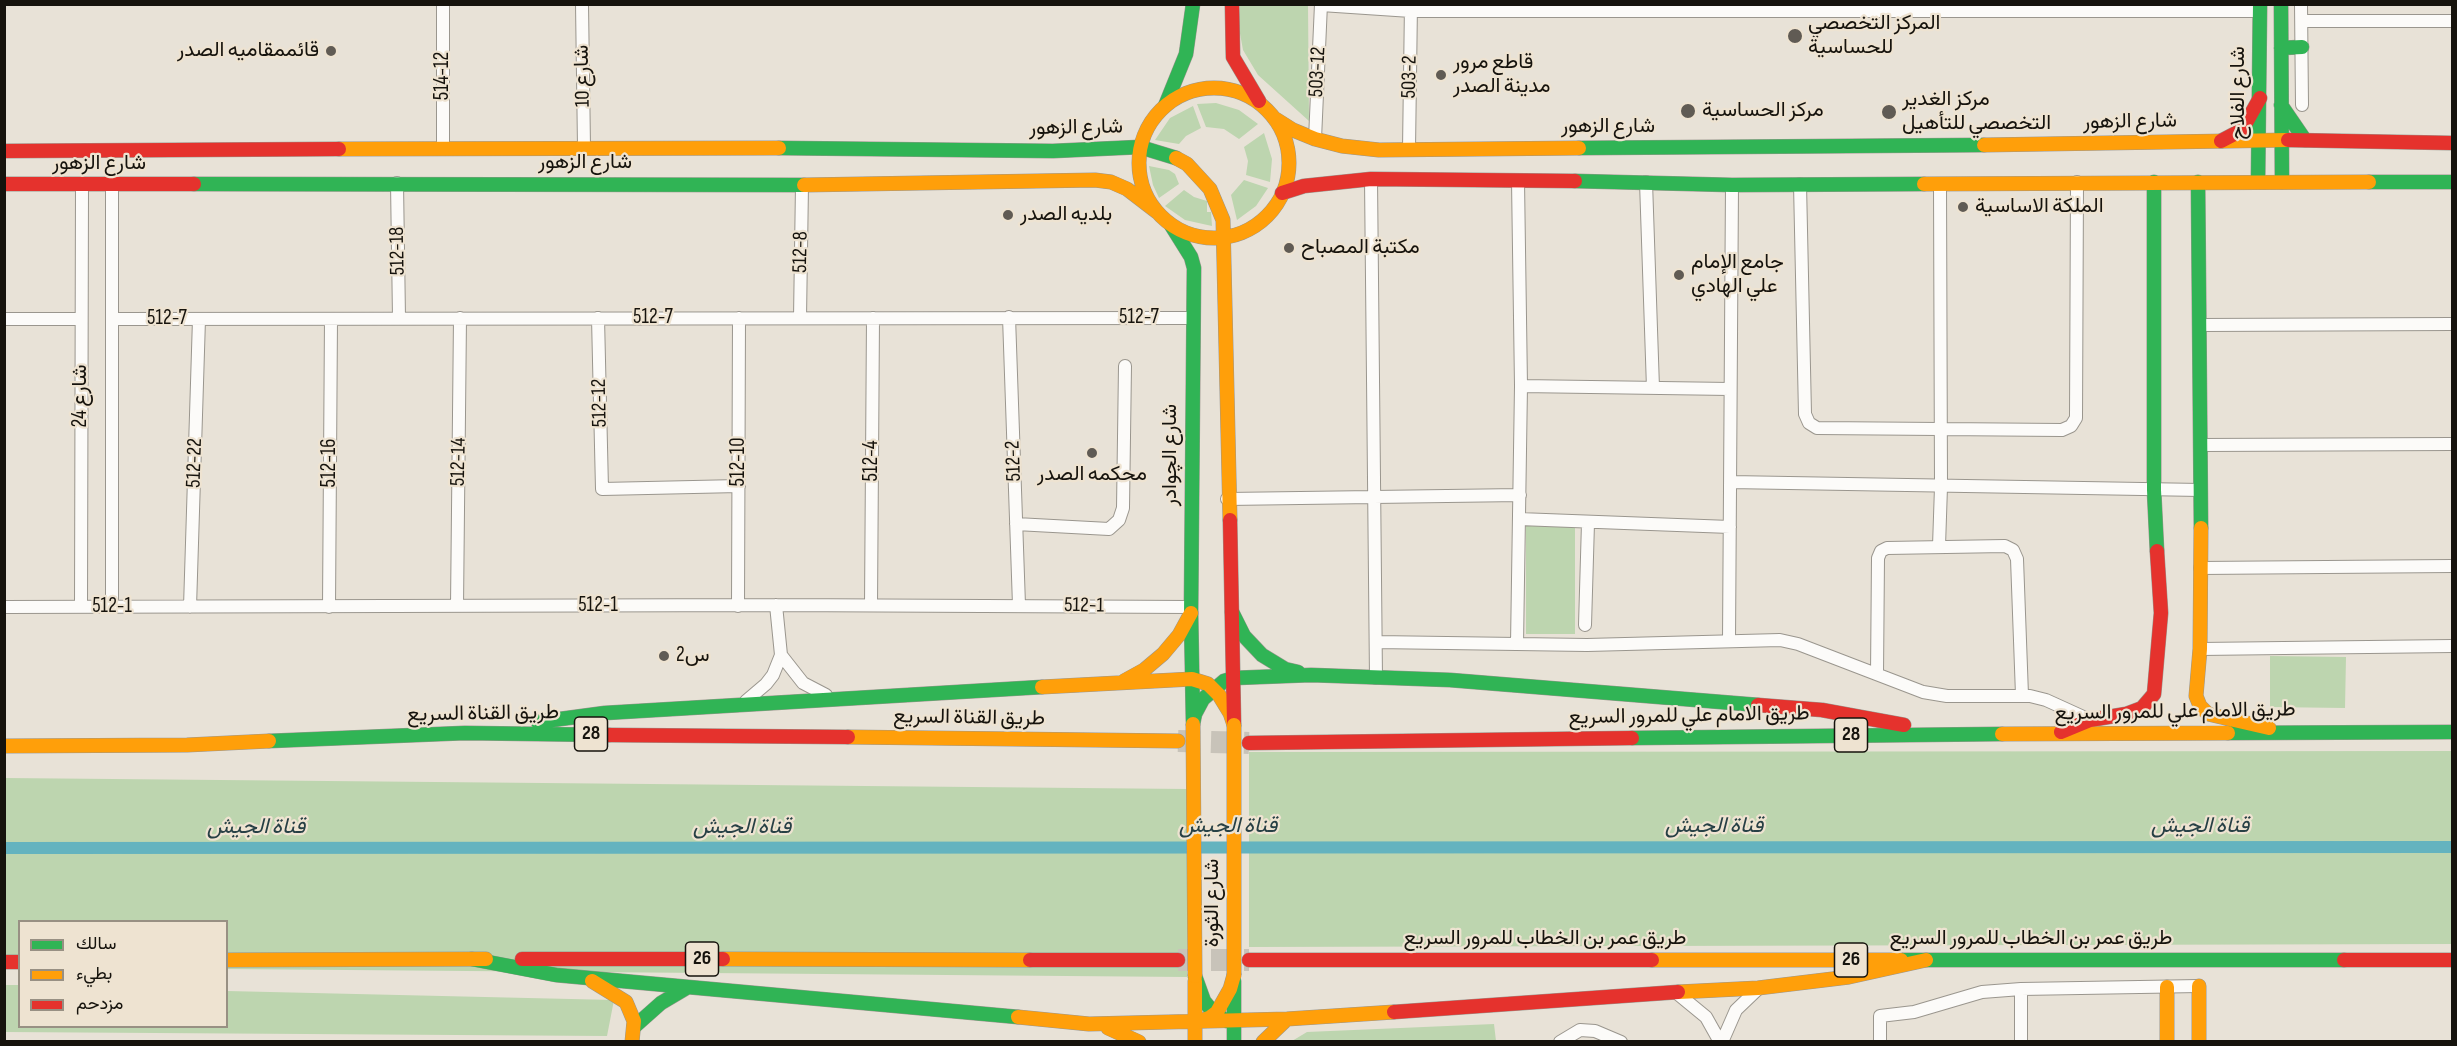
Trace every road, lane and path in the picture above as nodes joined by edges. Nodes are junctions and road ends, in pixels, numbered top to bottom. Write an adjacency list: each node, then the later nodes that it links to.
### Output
1 (444, 4): 31 (street, 514-12)
2 (582, 4): 29 (street, شارع 10)
3 (1193, 4): 21 (main road)
4 (1232, 4): 18 (main road)
5 (2281, 4): 16 (main road, شارع الفلاح)
6 (2301, 4): 13 (street)
7 (1321, 5): 8 (street); 23 (street, 503-12)
8 (1411, 8): 9 (street); 32 (street, 503-2)
9 (1602, 8): 10 (street)
10 (1755, 8): 11 (street)
11 (1974, 8): 12 (street)
12 (2260, 8): 17 (main road, شارع الفلاح)
13 (2302, 21): 14 (street); 15 (street)
14 (2452, 21)
15 (2302, 47): 16 (main road); 20 (street)
16 (2281, 48): 19 (main road, شارع الفلاح)
17 (2260, 98): 25 (main road); 26 (main road, شارع الفلاح)
18 (1260, 103): 21 (main road); 22 (main road)
19 (2281, 105): 24 (main road); 27 (main road, شارع الفلاح)
20 (2302, 105)
21 (1165, 106): 30 (main road)
22 (1274, 118): 23 (main road, شارع الزهور); 52 (main road)
23 (1315, 139): 32 (main road, شارع الزهور)
24 (2305, 140): 27 (main road, شارع الزهور); 28 (main road, شارع الزهور)
25 (2218, 142): 26 (main road, شارع الزهور); 32 (main road, شارع الزهور)
26 (2260, 142): 27 (main road, شارع الزهور); 41 (main road, شارع الفلاح)
27 (2281, 142): 42 (main road, شارع الفلاح)
28 (2452, 143)
29 (584, 147): 31 (main road, شارع الزهور); 34 (main road, شارع الزهور)
30 (1140, 147): 34 (main road, شارع الزهور); 53 (main road); 55 (main road, شارع الزهور)
31 (443, 148): 33 (main road, شارع الزهور)
32 (1409, 149)
33 (4, 151)
34 (928, 165): 49 (main road, شارع الزهور); 53 (main road, شارع الزهور)
35 (1371, 178): 36 (main road); 52 (main road); 84 (street)
36 (1518, 181): 37 (main road); 72 (street)
37 (1646, 182): 50 (main road); 73 (street)
38 (2077, 182): 39 (main road); 51 (main road); 75 (street)
39 (2154, 182): 40 (main road); 81 (main road)
40 (2198, 182): 41 (main road); 70 (main road)
41 (2258, 182): 42 (main road)
42 (2282, 182): 43 (main road)
43 (2452, 182)
44 (397, 183): 48 (main road, شارع الزهور); 49 (main road, شارع الزهور); 57 (street, 512-18)
45 (4, 184): 46 (main road, شارع الزهور)
46 (82, 184): 48 (main road, شارع الزهور); 65 (street, شارع 24)
47 (1800, 184): 50 (main road); 51 (main road); 75 (street)
48 (112, 185): 66 (street, شارع 24)
49 (802, 185): 61 (street, 512-8)
50 (1732, 185): 74 (street)
51 (1940, 185): 75 (street)
52 (1282, 194): 55 (main road)
53 (1156, 212): 54 (main road, شارع الزهور)
54 (1171, 225): 55 (main road); 63 (main road, شارع الچوادر)
55 (1224, 237): 85 (main road)
56 (1010, 317): 62 (street, 512-7); 63 (street, 512-7); 88 (street, 512-2)
57 (399, 318): 58 (street, 512-7); 68 (street, 512-7)
58 (460, 318): 59 (street, 512-7); 96 (street, 512-14)
59 (598, 318): 60 (street, 512-7); 79 (street, 512-12)
60 (739, 318): 61 (street, 512-7); 79 (street, 512-10)
61 (800, 318): 62 (street, 512-7)
62 (873, 318): 94 (street, 512-4)
63 (1193, 318): 103 (main road, شارع الچوادر)
64 (4, 319): 65 (street)
65 (81, 319): 99 (street, شارع 24)
66 (112, 319): 67 (street, 512-7); 100 (street, شارع 24)
67 (199, 319): 68 (street, 512-7); 101 (street, 512-22)
68 (332, 319): 102 (street, 512-16)
69 (2452, 324): 70 (street)
70 (2201, 325): 77 (main road)
71 (1125, 366): 88 (street)
72 (1521, 386): 73 (street); 83 (street)
73 (1653, 388): 74 (street)
74 (1730, 389): 78 (street)
75 (1941, 430): 80 (street)
76 (2452, 444): 77 (street)
77 (2201, 445): 82 (main road)
78 (1730, 482): 80 (street); 89 (street)
79 (739, 486): 97 (street, 512-10)
80 (1941, 487): 81 (street); 90 (street)
81 (2154, 490): 82 (street); 122 (main road)
82 (2201, 490): 92 (main road)
83 (1520, 495): 84 (street); 86 (street)
84 (1375, 497): 85 (street); 107 (street)
85 (1227, 499): 104 (main road)
86 (1520, 519): 87 (street); 108 (street)
87 (1588, 523): 89 (street); 105 (street)
88 (1016, 524): 95 (street, 512-2)
89 (1730, 527): 106 (street)
90 (1939, 546): 112 (street); 119 (street)
91 (2452, 566): 92 (street)
92 (2200, 568): 110 (main road)
93 (776, 605): 94 (street, 512-1); 97 (street, 512-1); 111 (street)
94 (871, 605): 95 (street, 512-1)
95 (1019, 605): 103 (street, 512-1)
96 (457, 606): 97 (street, 512-1); 102 (street, 512-1)
97 (738, 606)
98 (4, 607): 99 (street, 512-1)
99 (81, 607): 100 (street, 512-1)
100 (112, 607): 101 (street, 512-1)
101 (190, 607): 102 (street, 512-1)
102 (330, 607)
103 (1191, 610): 115 (main road); 116 (main road, شارع الچوادر)
104 (1232, 612): 113 (main road); 117 (main road)
105 (1585, 625)
106 (1729, 640): 108 (street); 112 (street)
107 (1376, 642): 108 (street); 114 (street)
108 (1517, 644)
109 (2452, 646): 110 (street)
110 (2200, 649): 125 (main road)
111 (781, 655): 120 (street); 121 (street)
112 (1877, 674): 119 (street)
113 (1311, 675): 114 (main road); 117 (main road)
114 (1376, 678): 128 (main road)
115 (1122, 682): 116 (main road); 120 (main road)
116 (1192, 685): 118 (main road); 123 (main road, شارع الثورة)
117 (1234, 685): 118 (main road); 124 (main road, شارع الثورة)
118 (1213, 691): 123 (main road); 124 (main road)
119 (2022, 695): 122 (street)
120 (835, 698): 121 (main road)
121 (741, 704): 127 (main road)
122 (2090, 720): 129 (main road)
123 (1193, 724): 140 (main road, شارع الثورة, bridge)
124 (1234, 725): 139 (main road, شارع الثورة, bridge)
125 (2280, 731): 126 (main road, طريق الامام علي للمرور السريع / 28); 129 (main road, طريق الامام علي للمرور السريع / 28)
126 (2452, 732)
127 (465, 733): 130 (main road, طريق القناة السريع / 28); 132 (main road, طريق القناة السريع / 28)
128 (1952, 734): 129 (main road, طريق الامام علي للمرور السريع / 28); 131 (main road, طريق الامام علي للمرور السريع / 28)
129 (2055, 734)
130 (1178, 741)
131 (1249, 742)
132 (4, 746)
133 (472, 959): 134 (main road, 26); 135 (main road, 26); 141 (main road)
134 (228, 960)
135 (1178, 960)
136 (1249, 960): 137 (main road, طريق عمر بن الخطاب للمرور السريع / 26)
137 (1926, 960): 138 (main road, طريق عمر بن الخطاب للمرور السريع / 26); 145 (main road)
138 (2452, 960)
139 (1234, 975): 148 (main road); 150 (main road, شارع الثورة)
140 (1195, 976): 148 (main road); 149 (main road, شارع الثورة)
141 (586, 977): 143 (main road); 153 (main road)
142 (2199, 986): 144 (street); 165 (main road)
143 (688, 987): 152 (main road); 153 (main road)
144 (2167, 987): 146 (street); 164 (main road)
145 (1758, 988): 147 (main road); 161 (street)
146 (2021, 989): 162 (street); 163 (street)
147 (1675, 992): 151 (main road); 161 (street)
148 (1215, 1013): 149 (main road); 150 (main road)
149 (1195, 1017): 150 (main road); 152 (main road); 156 (main road, شارع الثورة)
150 (1234, 1017): 151 (main road); 157 (main road, شارع الثورة)
151 (1287, 1019): 158 (main road)
152 (1089, 1024): 155 (main road)
153 (634, 1027): 154 (main road)
154 (632, 1041)
155 (1139, 1041)
156 (1195, 1041)
157 (1234, 1041)
158 (1263, 1041)
159 (1560, 1041): 160 (street)
160 (1621, 1041)
161 (1721, 1041)
162 (1880, 1041)
163 (2021, 1041)
164 (2167, 1041)
165 (2199, 1041)

